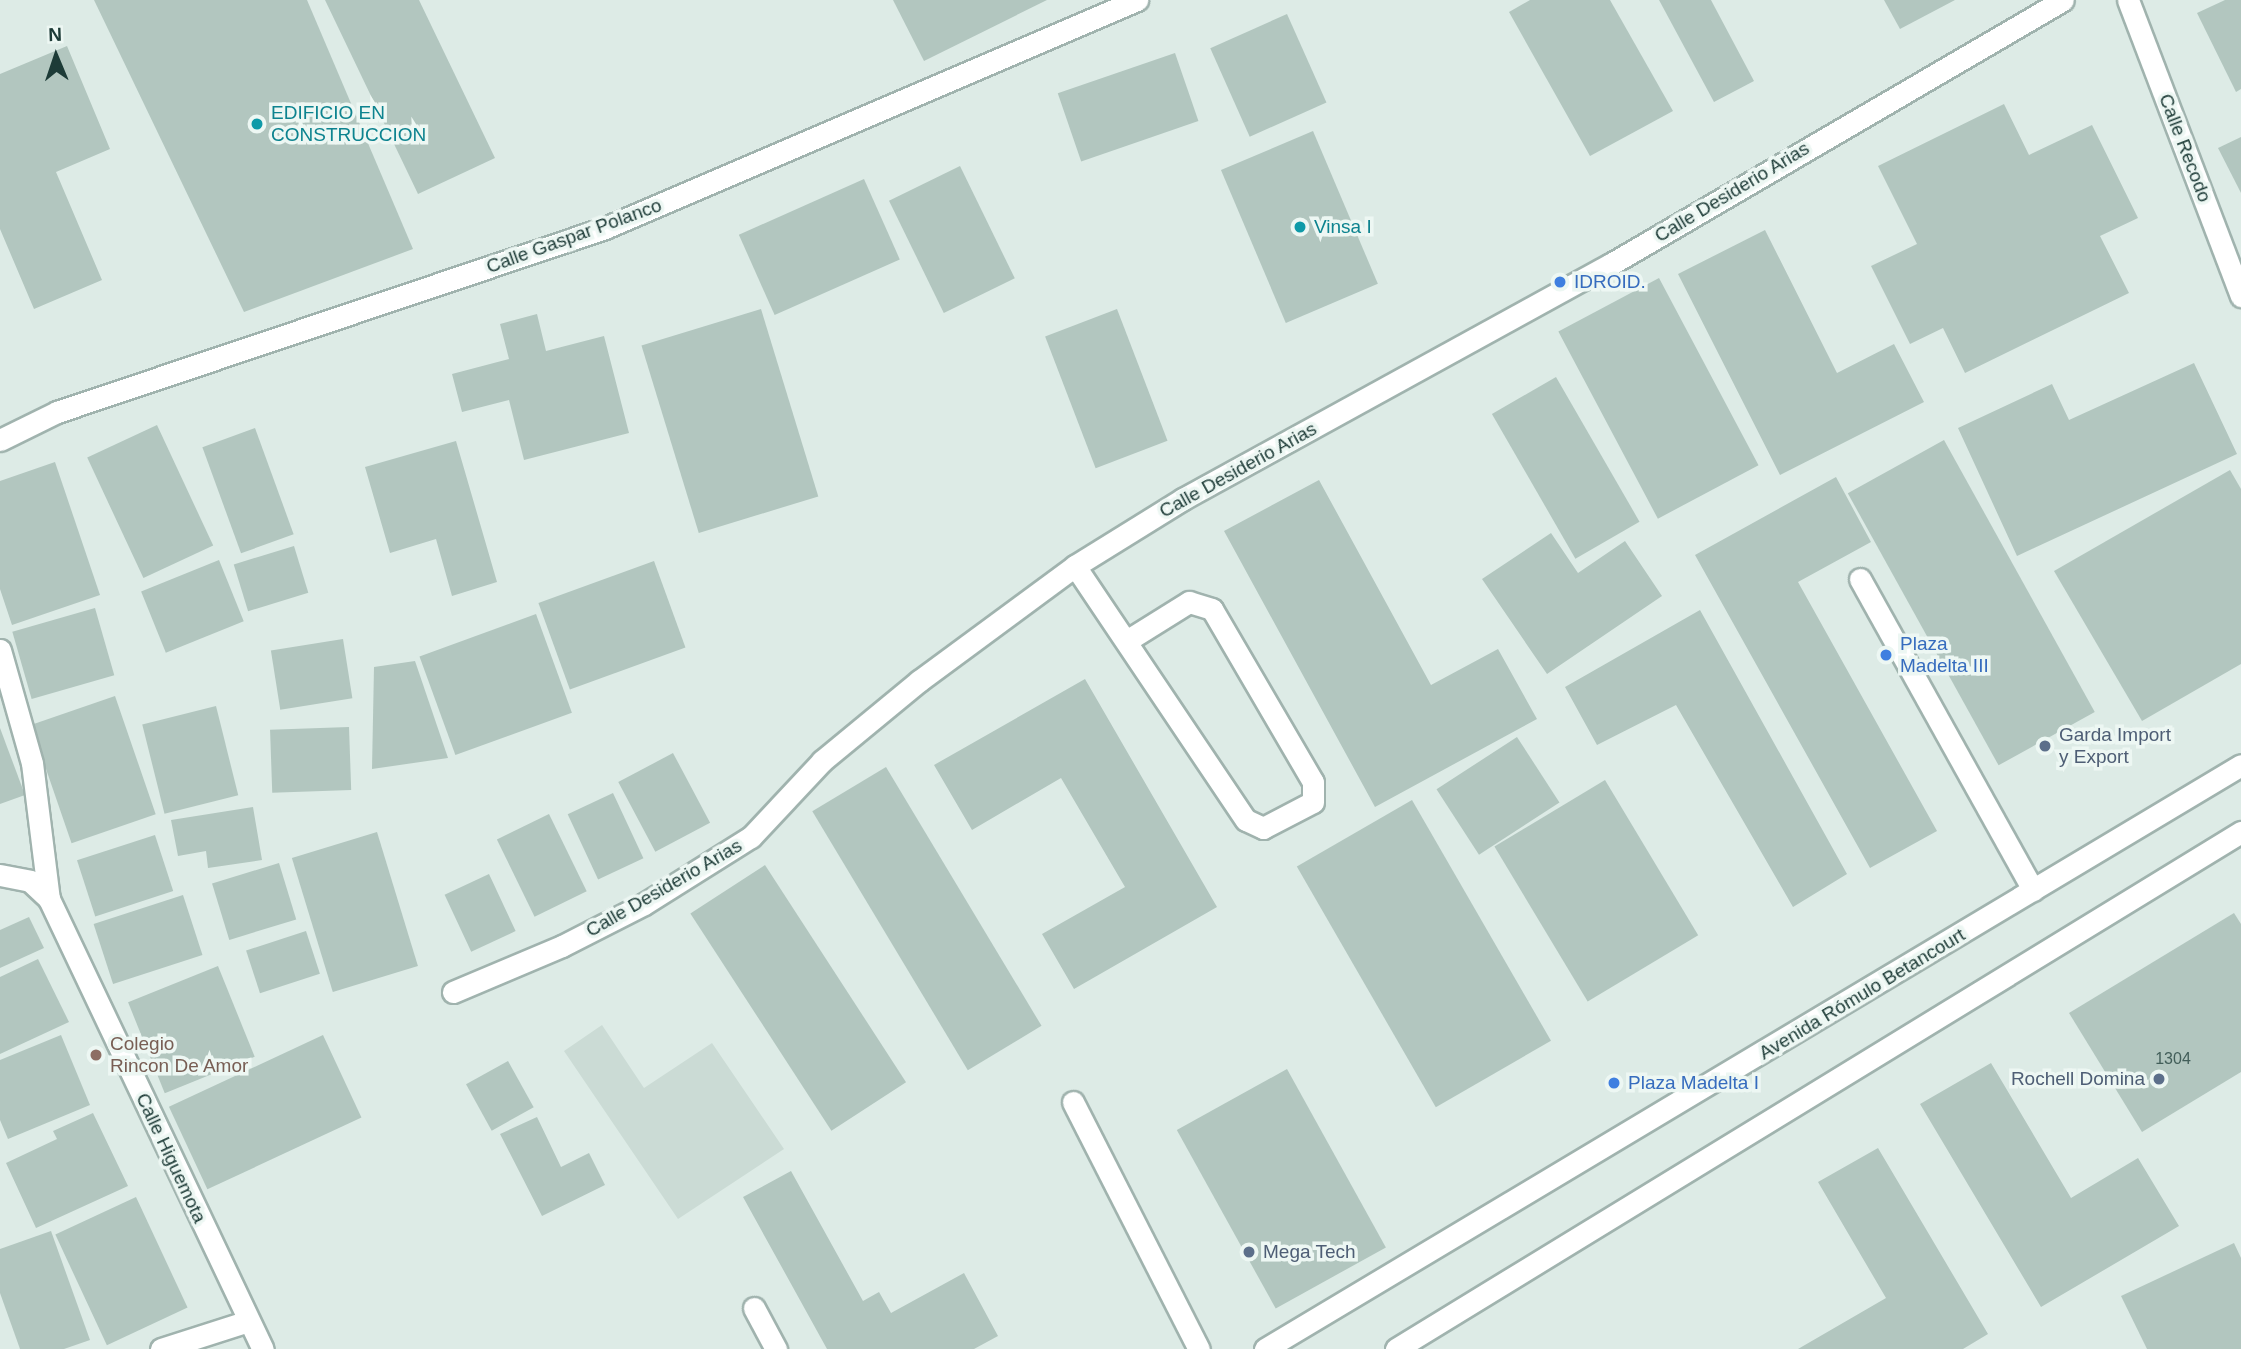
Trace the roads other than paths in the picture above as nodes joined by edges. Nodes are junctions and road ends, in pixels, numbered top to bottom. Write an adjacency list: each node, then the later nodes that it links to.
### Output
1 (1137, 0): 5 (street, Calle Gaspar Polanco)
2 (2063, 0): 6 (street, Calle Desiderio Arias)
3 (2128, 0): 4 (street, Calle Recodo)
4 (2241, 296)
5 (0, 440)
6 (1075, 566): 8 (street); 15 (street, Calle Desiderio Arias)
7 (1860, 579): 13 (street)
8 (1128, 640): 8 (street)
9 (0, 650): 14 (street)
10 (2241, 765): 13 (street, Avenida Rómulo Betancourt)
11 (2241, 832): 24 (street)
12 (3, 875): 14 (street, Calle Higuemota)
13 (2033, 890): 23 (street, Avenida Rómulo Betancourt)
14 (48, 899): 18 (street, Calle Higuemota)
15 (453, 992)
16 (1073, 1101): 22 (street)
17 (754, 1308): 21 (street)
18 (248, 1321): 19 (street); 20 (street, Calle Higuemota)
19 (161, 1349)
20 (263, 1349)
21 (776, 1349)
22 (1199, 1349)
23 (1265, 1349)
24 (1396, 1349)

